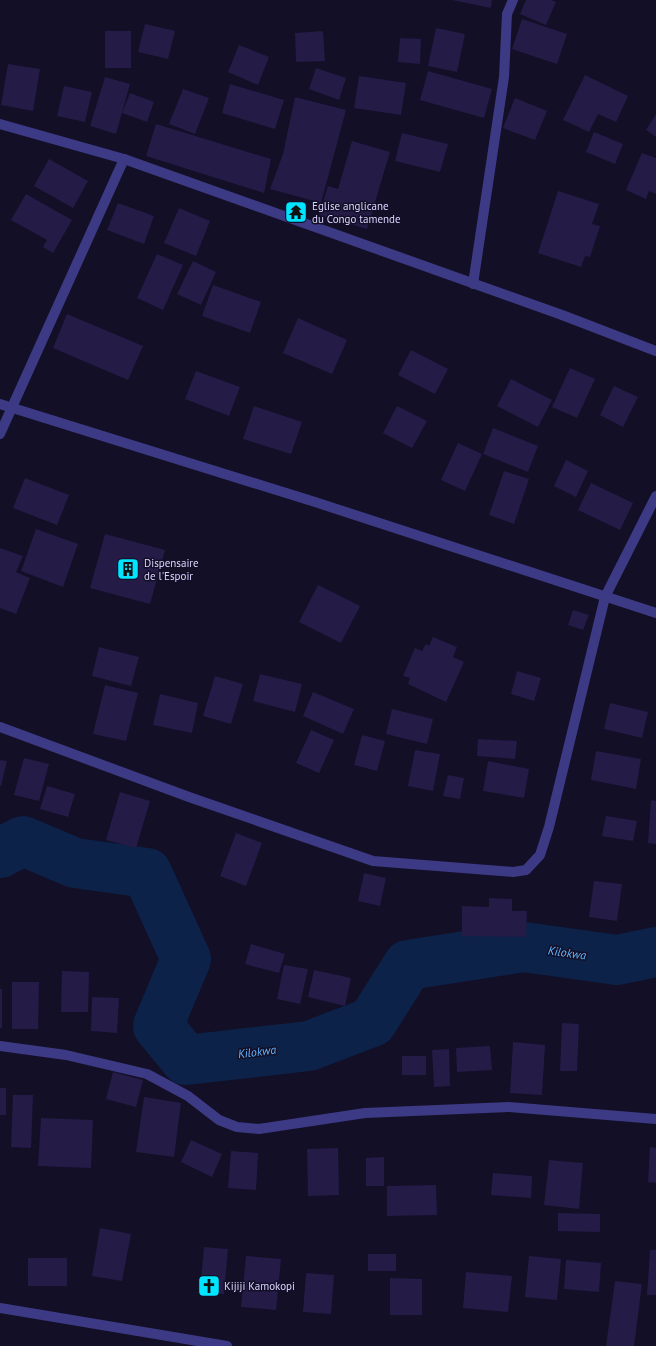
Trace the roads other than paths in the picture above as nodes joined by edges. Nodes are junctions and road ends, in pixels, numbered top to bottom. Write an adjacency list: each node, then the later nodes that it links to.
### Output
1 (513, 0): 4 (street)
2 (0, 124): 3 (street)
3 (124, 160): 4 (street); 7 (street)
4 (473, 284): 5 (street)
5 (656, 351)
6 (0, 404): 7 (street)
7 (11, 408): 8 (street); 10 (street)
8 (0, 434)
9 (656, 496): 10 (street)
10 (605, 597): 11 (street); 12 (street)
11 (656, 613)
12 (0, 728)
13 (0, 1046): 14 (street)
14 (656, 1119)
15 (0, 1308): 16 (street)
16 (228, 1346)

